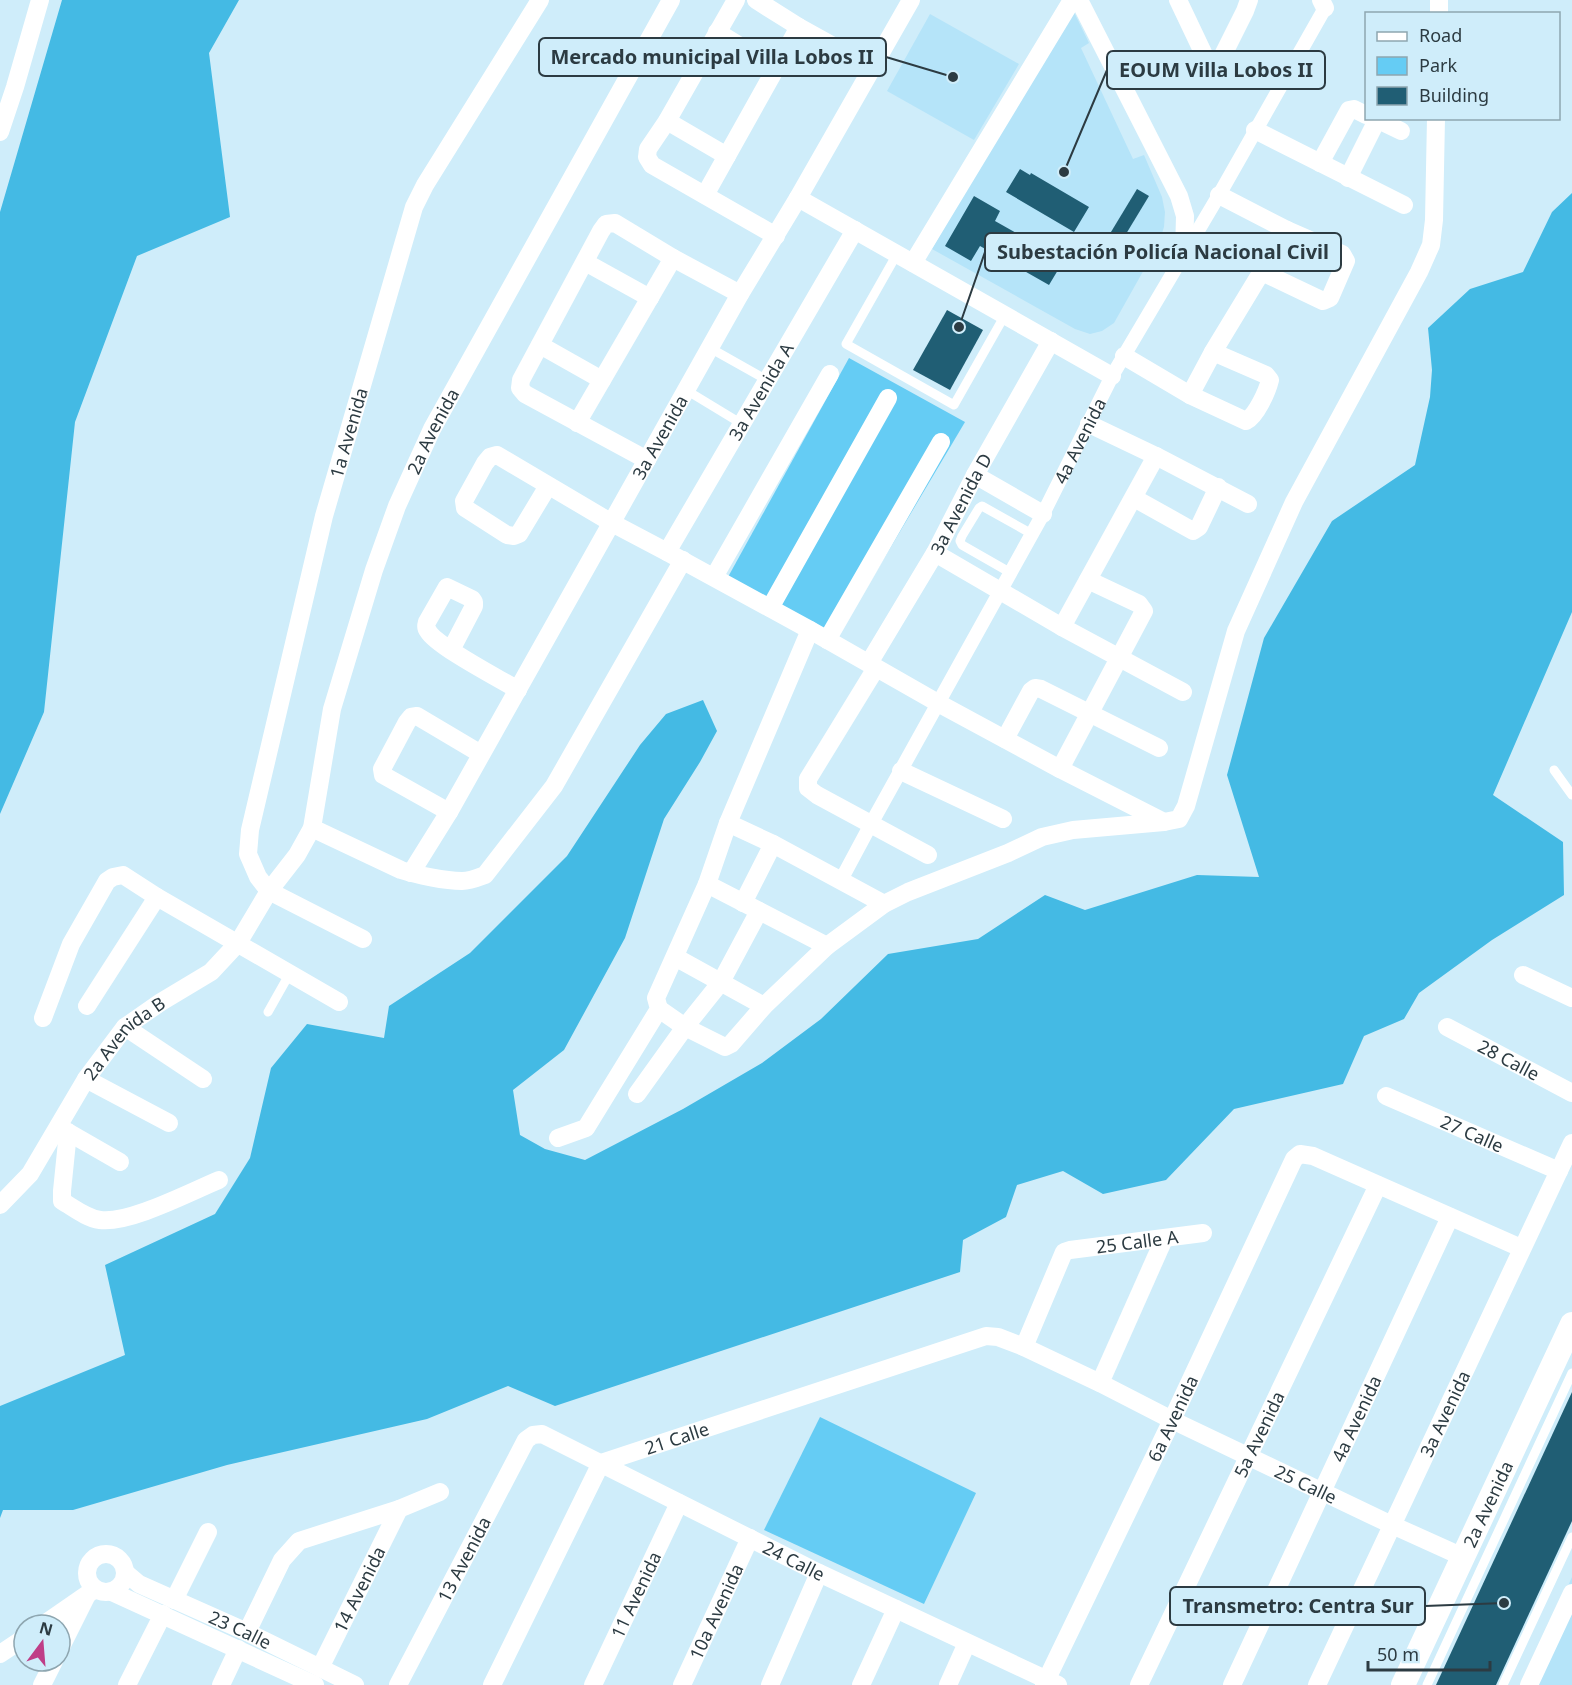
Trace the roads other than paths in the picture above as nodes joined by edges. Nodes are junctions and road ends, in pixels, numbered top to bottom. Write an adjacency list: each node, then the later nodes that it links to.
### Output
1 (40, 0): 23 (street)
2 (540, 0): 105 (street, 1a Avenida)
3 (670, 0): 99 (street, 2a Avenida)
4 (736, 0): 13 (street)
5 (756, 0): 12 (street)
6 (1072, 0): 38 (street)
7 (1079, 0): 36 (street)
8 (1249, 0): 10 (street)
9 (908, 1): 15 (street, 3a Avenida)
10 (1181, 1)
11 (1323, 4): 21 (street, 4a Avenida)
12 (799, 27): 14 (street); 15 (street)
13 (717, 32): 14 (street); 20 (street)
14 (776, 68): 25 (street)
15 (873, 68): 31 (street, 3a Avenida)
16 (1365, 115): 24 (street)
17 (1372, 120): 26 (street)
18 (1377, 120): 22 (street)
19 (1436, 120): 97 (street)
20 (667, 121): 25 (street); 29 (street)
21 (1255, 130): 27 (street); 30 (street, 4a Avenida)
22 (1401, 131)
23 (0, 132)
24 (1329, 145): 26 (street); 27 (street)
25 (727, 156): 29 (street)
26 (1356, 161): 28 (street)
27 (1320, 163): 28 (street)
28 (1348, 178): 32 (street)
29 (705, 195): 35 (street)
30 (1219, 195): 34 (street); 36 (street, 4a Avenida)
31 (798, 198): 33 (street); 35 (street, 3a Avenida)
32 (1404, 205)
33 (855, 230): 38 (street); 52 (street, 3a Avenida A)
34 (1287, 230): 40 (street); 40 (street)
35 (776, 236): 41 (street, 3a Avenida)
36 (1184, 253): 48 (street, 4a Avenida)
37 (673, 258): 39 (street); 41 (street); 42 (street)
38 (905, 258): 43 (street); 43 (lane)
39 (585, 261): 42 (street); 45 (street)
40 (1262, 272): 47 (street)
41 (740, 294): 46 (street, 3a Avenida)
42 (650, 298): 51 (street)
43 (1005, 315): 44 (street)
44 (1051, 341): 50 (street); 62 (street, 3a Avenida D)
45 (540, 345): 51 (street); 56 (street)
46 (710, 348): 52 (lane); 53 (street, 3a Avenida)
47 (1213, 352): 54 (street); 54 (street)
48 (1124, 356): 50 (street, 4a Avenida); 54 (street)
49 (830, 374): 73 (street)
50 (1112, 376): 58 (street, 4a Avenida)
51 (602, 380): 56 (street)
52 (767, 380): 57 (street, 3a Avenida A)
53 (686, 390): 57 (lane); 61 (street, 3a Avenida)
54 (1190, 395)
55 (888, 398): 76 (street)
56 (577, 423): 61 (street)
57 (742, 424): 71 (street, 3a Avenida A)
58 (1089, 424): 60 (street); 67 (street, 4a Avenida)
59 (941, 442): 79 (street)
60 (1156, 456): 64 (street); 65 (street)
61 (647, 460): 68 (street, 3a Avenida)
62 (975, 476): 67 (street); 70 (street, 3a Avenida D)
63 (548, 486): 63 (street); 68 (street)
64 (1218, 487): 65 (street); 66 (street)
65 (1134, 498): 74 (street)
66 (1248, 504)
67 (1043, 514): 69 (street, 4a Avenida)
68 (612, 523): 71 (street); 83 (street, 3a Avenida)
69 (1032, 534): 72 (street, 4a Avenida); 72 (lane)
70 (935, 553): 75 (street); 82 (street, 3a Avenida D)
71 (675, 556): 73 (street); 102 (street, 3a Avenida A)
72 (1011, 573): 75 (street, 4a Avenida)
73 (714, 578): 76 (street)
74 (1088, 580): 77 (street); 81 (street)
75 (1001, 591): 77 (street); 85 (street, 4a Avenida)
76 (770, 608): 78 (street)
77 (1062, 627): 81 (street)
78 (810, 630): 79 (street); 96 (street)
79 (827, 640): 82 (street)
80 (451, 650): 83 (street)
81 (1120, 657): 84 (street); 86 (street)
82 (872, 665): 85 (street); 98 (street, 3a Avenida D)
83 (518, 690): 89 (street, 3a Avenida)
84 (1183, 692)
85 (939, 703): 87 (street); 92 (street, 4a Avenida)
86 (1090, 713): 87 (street); 88 (street); 90 (street)
87 (1005, 739): 90 (street)
88 (1160, 748)
89 (481, 754): 94 (street, 3a Avenida); 94 (street)
90 (1060, 770): 97 (street)
91 (1554, 770): 93 (lane)
92 (901, 771): 95 (street); 98 (street, 4a Avenida)
93 (1572, 795)
94 (449, 812): 102 (street, 3a Avenida)
95 (1003, 819)
96 (728, 822): 100 (street); 104 (street)
97 (1164, 822): 107 (street)
98 (871, 824): 101 (street); 103 (street, 4a Avenida)
99 (312, 828): 102 (street, 3a Avenida A); 105 (street, 2a Avenida)
100 (773, 844): 103 (street); 108 (street)
101 (928, 855)
102 (411, 873)
103 (841, 880): 107 (street)
104 (707, 884): 108 (street); 112 (street)
105 (269, 891): 109 (street); 110 (street, 2a Avenida B)
106 (157, 897): 110 (street); 118 (street); 122 (street)
107 (884, 904): 111 (street)
108 (751, 907): 111 (street); 115 (street)
109 (363, 939)
110 (238, 943): 113 (street); 123 (street, 2a Avenida B)
111 (826, 946): 119 (street)
112 (675, 957): 115 (street); 120 (street)
113 (290, 973): 117 (street); 121 (lane)
114 (1523, 975): 116 (street)
115 (721, 982): 119 (street); 124 (street)
116 (1572, 998)
117 (339, 1002)
118 (87, 1006)
119 (764, 1006): 124 (street)
120 (659, 1009): 124 (street); 133 (street)
121 (268, 1012)
122 (43, 1018)
123 (125, 1027): 126 (street, 2a Avenida B); 127 (street)
124 (685, 1027): 129 (street)
125 (1448, 1028): 128 (street, 28 Calle)
126 (86, 1079): 131 (street); 132 (street, 2a Avenida B)
127 (203, 1079)
128 (1572, 1093)
129 (637, 1094)
130 (1386, 1096): 136 (street, 27 Calle)
131 (169, 1123)
132 (63, 1129): 135 (street); 137 (street); 139 (street, 2a Avenida B)
133 (558, 1138)
134 (1572, 1143): 136 (street, 3a Avenida)
135 (120, 1162)
136 (1559, 1171): 143 (street, 3a Avenida)
137 (219, 1180)
138 (1378, 1185): 140 (street); 149 (street, 6a Avenida); 151 (street, 5a Avenida)
139 (0, 1205)
140 (1450, 1218): 143 (street); 153 (street, 4a Avenida)
141 (1203, 1233): 142 (street, 25 Calle A)
142 (1164, 1239): 146 (street, 25 Calle A); 148 (street)
143 (1521, 1248): 157 (street, 3a Avenida)
144 (1572, 1324): 161 (main road, 2a Avenida)
145 (986, 1336): 146 (street, 25 Calle); 152 (street, 21 Calle)
146 (1024, 1347): 148 (street, 25 Calle)
147 (1572, 1373): 189 (lane)
148 (1100, 1383): 149 (street, 25 Calle)
149 (1172, 1420): 151 (street, 25 Calle); 174 (street, 6a Avenida)
150 (533, 1435): 152 (street, 24 Calle); 178 (street, 13 Avenida)
151 (1249, 1456): 153 (street, 25 Calle); 185 (street, 5a Avenida)
152 (601, 1463): 155 (street, 24 Calle); 179 (street)
153 (1322, 1491): 157 (street, 25 Calle); 186 (street, 4a Avenida)
154 (440, 1492): 156 (street)
155 (679, 1503): 160 (street, 24 Calle); 180 (street, 11 Avenida)
156 (399, 1509): 170 (street); 173 (street, 14 Avenida)
157 (1392, 1525): 161 (street, 25 Calle); 187 (street, 3a Avenida)
158 (208, 1532): 166 (street)
159 (1572, 1537): 190 (lane)
160 (750, 1538): 163 (street, 24 Calle); 181 (street, 10a Avenida)
161 (1463, 1557): 188 (main road, 2a Avenida)
162 (126, 1573): 164 (street); 164 (street); 166 (street, 23 Calle)
163 (819, 1573): 167 (street, 24 Calle); 182 (street)
164 (98, 1592): 166 (street, 23 Calle); 168 (street); 169 (street)
165 (1572, 1593): 191 (street)
166 (168, 1607): 170 (street, 23 Calle); 172 (street, 23 Calle); 175 (street)
167 (896, 1610): 171 (street, 24 Calle); 183 (street)
168 (63, 1613)
169 (72, 1631)
170 (247, 1632): 173 (street, 23 Calle)
171 (967, 1643): 174 (street, 24 Calle); 184 (street)
172 (238, 1650): 173 (street, 23 Calle); 176 (street)
173 (314, 1680): 177 (street, 23 Calle)
174 (1050, 1683)
175 (127, 1685)
176 (221, 1685)
177 (355, 1685)
178 (398, 1685)
179 (492, 1685)
180 (593, 1685)
181 (682, 1685)
182 (770, 1685)
183 (861, 1685)
184 (948, 1685)
185 (1140, 1685)
186 (1232, 1685)
187 (1317, 1685)
188 (1403, 1685)
189 (1427, 1685)
190 (1503, 1685)
191 (1529, 1685)

